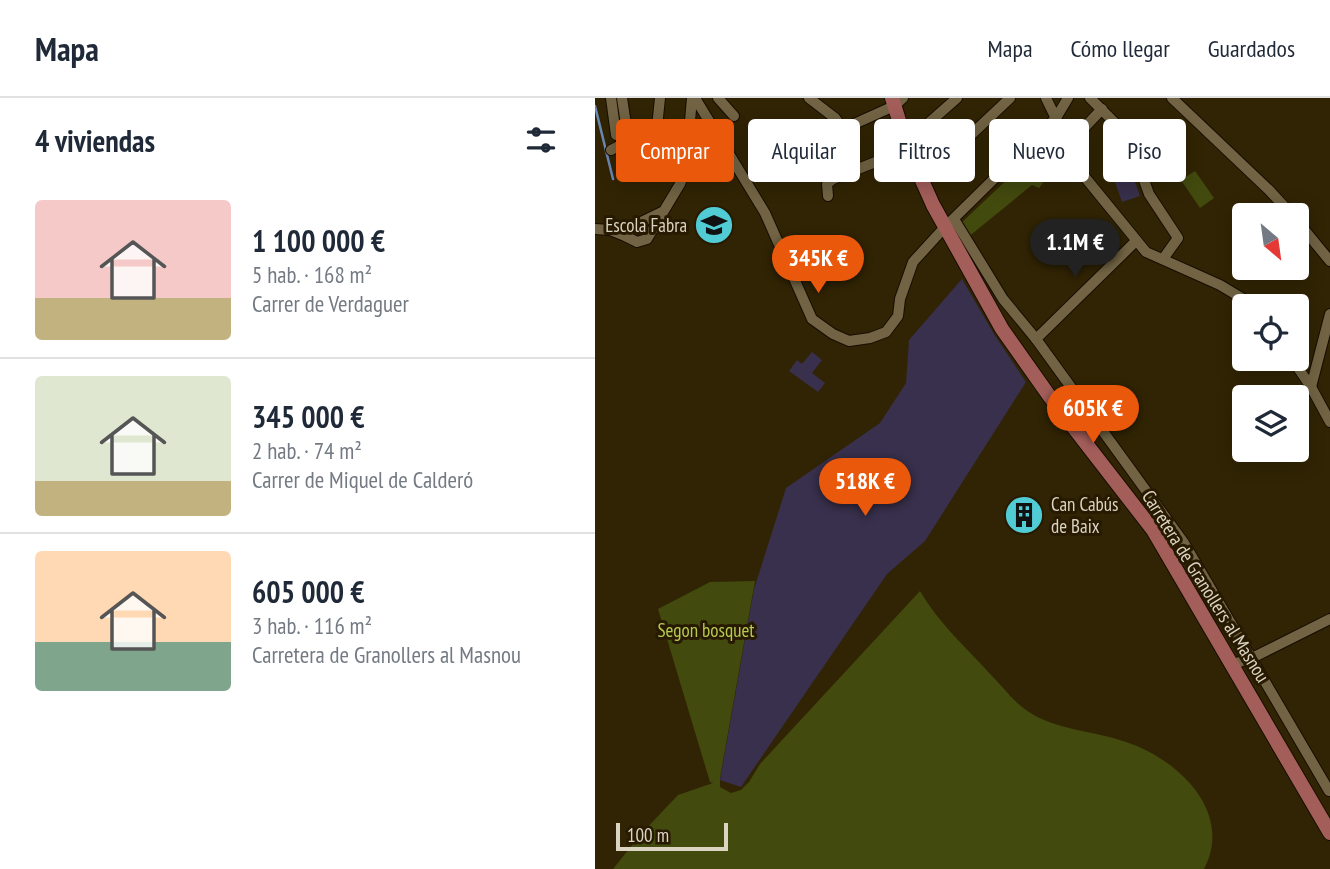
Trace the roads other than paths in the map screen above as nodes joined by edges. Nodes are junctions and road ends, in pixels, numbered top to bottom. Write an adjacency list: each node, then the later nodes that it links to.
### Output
1 (611, 98): 2 (street)
2 (622, 98)
3 (660, 98): 23 (street)
4 (694, 98): 29 (street); 30 (street)
5 (718, 98): 15 (street)
6 (809, 98): 17 (street)
7 (957, 98): 19 (street)
8 (1010, 98): 22 (street)
9 (1046, 98): 16 (street)
10 (1068, 98): 16 (street)
11 (1090, 98): 14 (street)
12 (1172, 98): 28 (street)
13 (896, 101): 18 (main road, Carretera de Granollers al Masnou); 20 (street)
14 (1102, 109): 21 (street); 35 (street)
15 (734, 116)
16 (1056, 118): 30 (street)
17 (836, 119)
18 (900, 119)
19 (935, 119)
20 (860, 120)
21 (1089, 123)
22 (975, 131)
23 (611, 150)
24 (874, 160): 27 (street)
25 (922, 182): 30 (main road, Carretera de Granollers al Masnou)
26 (1089, 182): 34 (street)
27 (828, 196)
28 (1280, 203)
29 (662, 212): 33 (street); 33 (street)
30 (949, 223): 39 (street); 45 (main road, Carretera de Granollers al Masnou)
31 (595, 229): 33 (street)
32 (1309, 236): 36 (street)
33 (627, 237)
34 (1136, 241): 35 (street); 39 (street)
35 (1163, 259): 37 (street)
36 (1330, 261)
37 (1235, 294)
38 (1330, 314): 41 (street)
39 (1036, 340): 44 (street)
40 (1300, 371): 41 (street)
41 (1311, 387): 42 (street)
42 (1330, 422)
43 (1330, 619): 44 (street)
44 (1252, 659): 45 (street); 46 (street)
45 (1233, 664): 47 (main road, Carretera de Granollers al Masnou)
46 (1329, 791)
47 (1330, 832)

